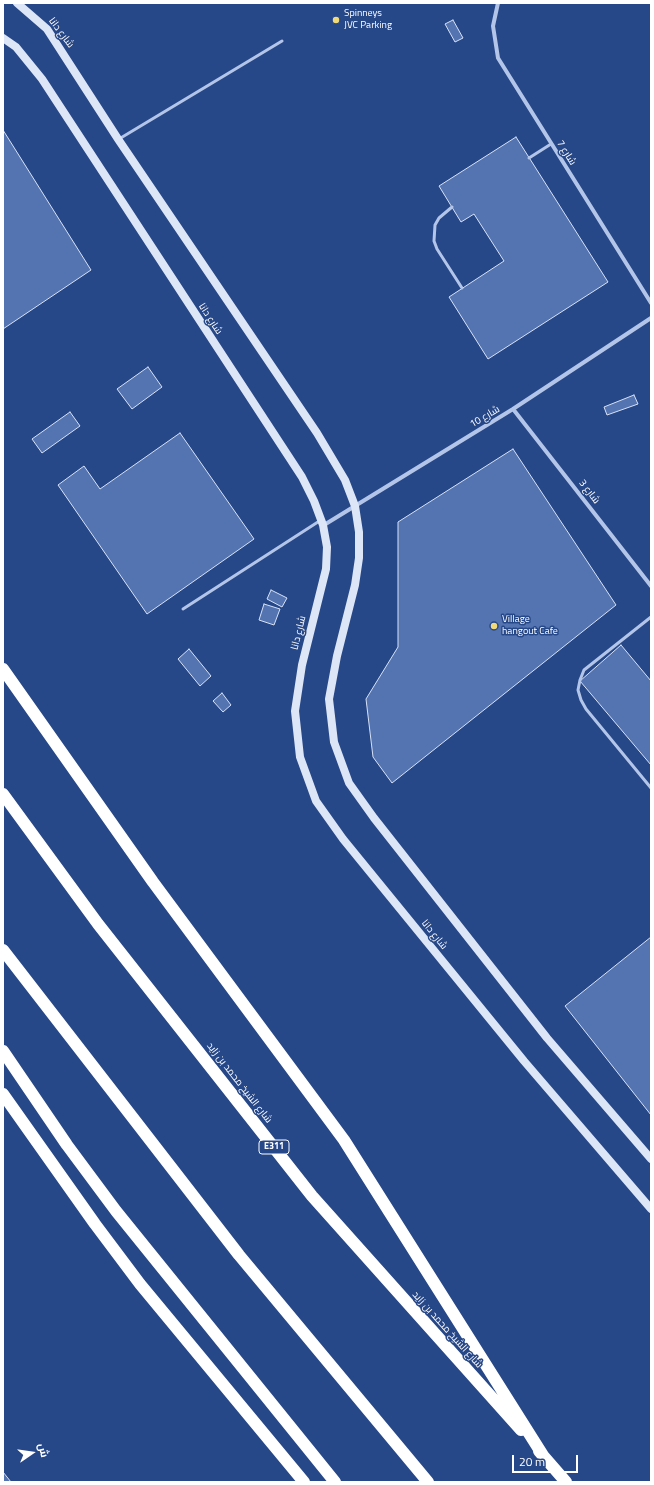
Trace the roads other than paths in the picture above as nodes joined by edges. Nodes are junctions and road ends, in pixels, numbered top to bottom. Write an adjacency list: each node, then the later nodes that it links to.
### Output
1 (498, 3): 6 (street, شارع 7)
2 (19, 4): 5 (street, شارع دانا)
3 (3, 38): 14 (street, شارع دانا)
4 (282, 41): 5 (lane)
5 (118, 139): 13 (street, شارع دانا)
6 (550, 144): 7 (lane); 10 (street, شارع 7)
7 (529, 158)
8 (452, 207): 9 (lane)
9 (462, 288)
10 (651, 304)
11 (651, 318): 12 (street, شارع 10)
12 (513, 409): 13 (street, شارع 10); 15 (street, شارع 3)
13 (355, 506): 14 (street, شارع 10); 24 (street, شارع دانا)
14 (322, 522): 16 (lane); 25 (street, شارع دانا)
15 (651, 586)
16 (183, 609)
17 (651, 617): 19 (lane)
18 (3, 669): 26 (highway)
19 (651, 788)
20 (3, 794): 26 (highway, شارع الشيخ محمد بن زايد / E311)
21 (3, 950): 29 (highway)
22 (3, 1051): 28 (highway)
23 (3, 1094): 27 (highway)
24 (651, 1159)
25 (651, 1209)
26 (544, 1456): 30 (highway, شارع الشيخ محمد بن زايد / E311)
27 (304, 1482)
28 (335, 1482)
29 (428, 1482)
30 (566, 1482)

